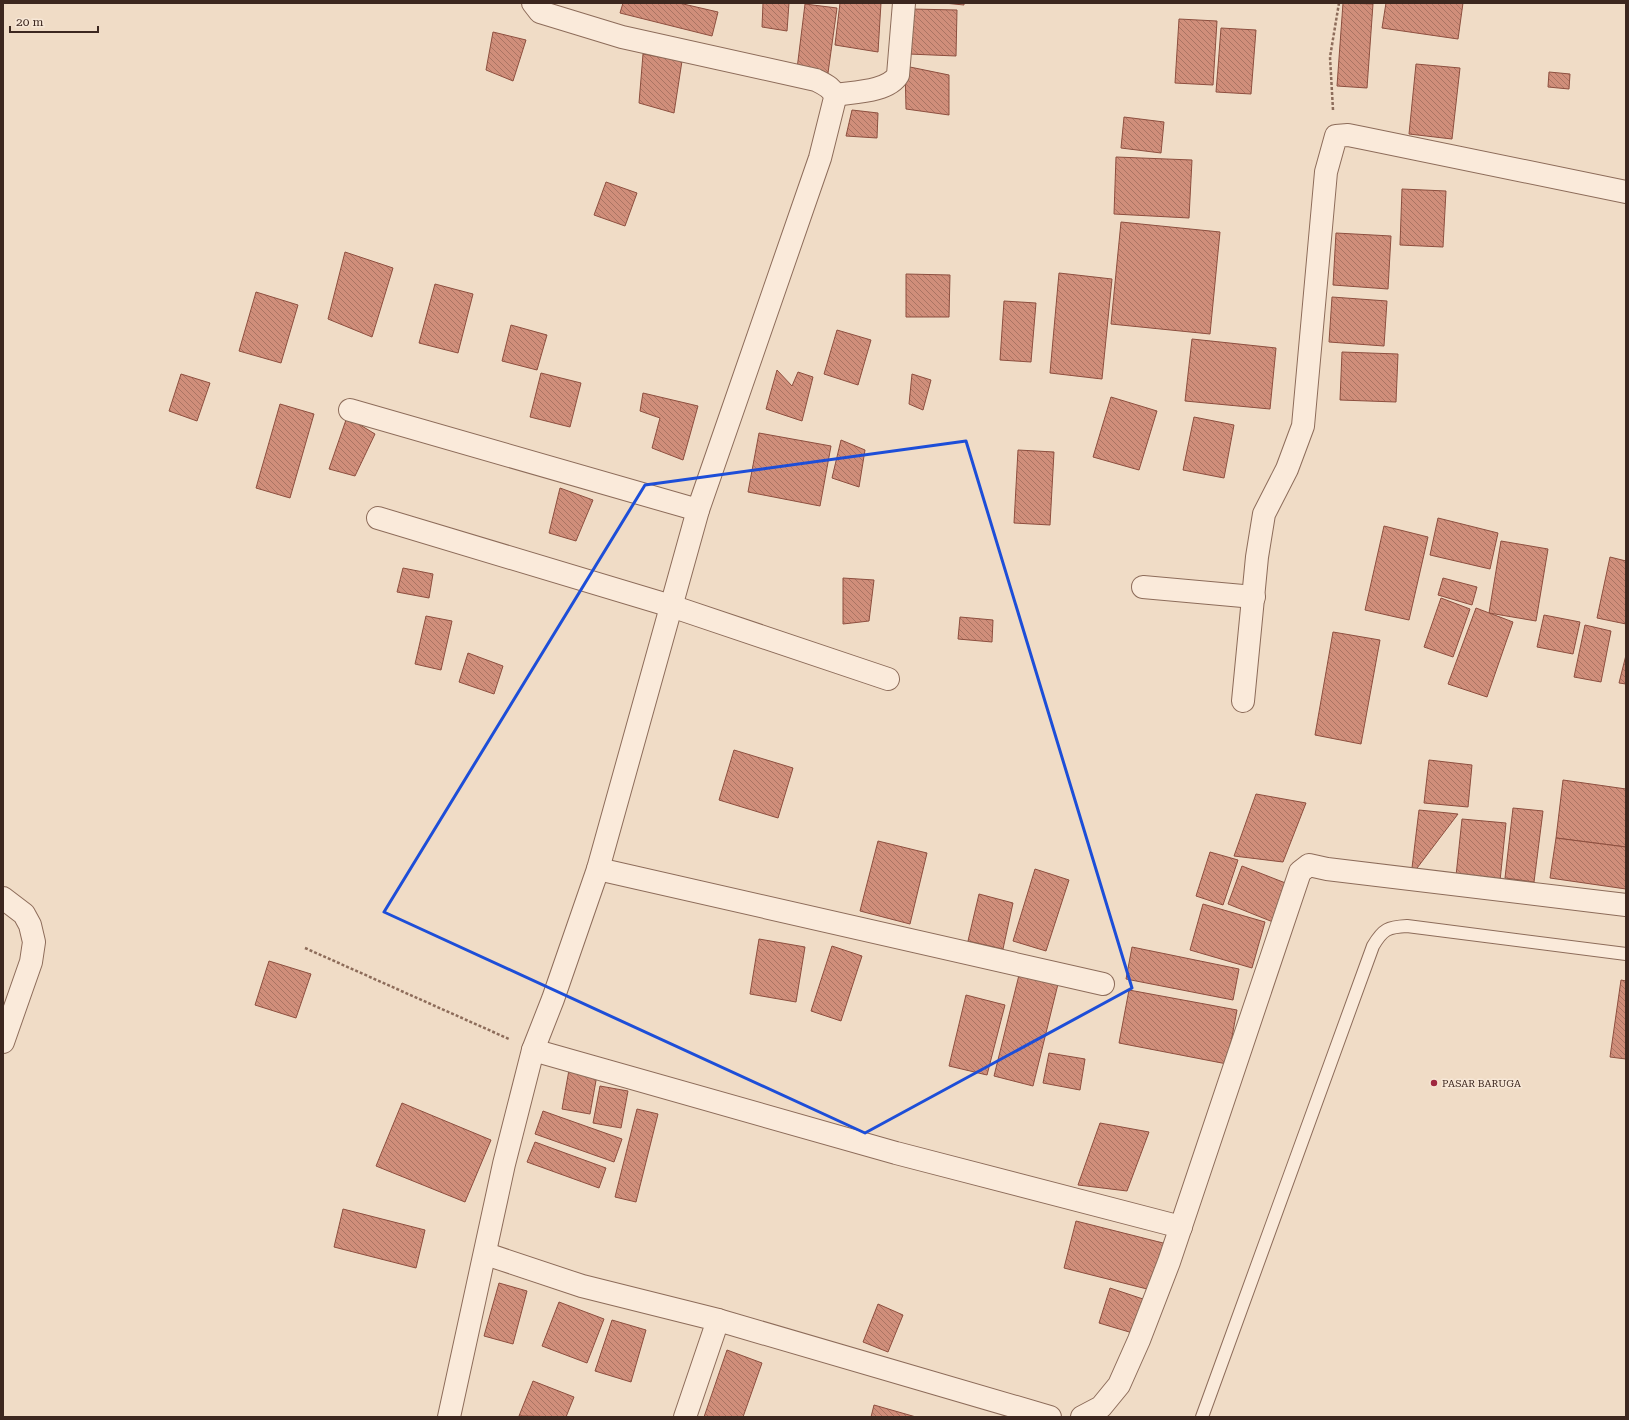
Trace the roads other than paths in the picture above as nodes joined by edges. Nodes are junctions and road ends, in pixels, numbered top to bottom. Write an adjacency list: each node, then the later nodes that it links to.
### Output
1 (533, 3): 3 (street)
2 (904, 3): 3 (street)
3 (835, 95): 6 (street)
4 (1626, 192): 9 (street)
5 (350, 410): 6 (street)
6 (698, 510): 10 (street)
7 (378, 518): 10 (street)
8 (1143, 587): 9 (street)
9 (1254, 597): 12 (street)
10 (671, 606): 11 (street); 13 (street)
11 (888, 679)
12 (1243, 701)
13 (598, 869): 17 (street); 19 (street)
14 (3, 898): 18 (street)
15 (1626, 905): 20 (street)
16 (1626, 954): 27 (lane)
17 (1103, 984)
18 (3, 1042)
19 (533, 1050): 20 (street); 21 (street)
20 (1181, 1227): 26 (street)
21 (486, 1254): 22 (street); 23 (street)
22 (718, 1320): 24 (street); 25 (street)
23 (449, 1417)
24 (685, 1417)
25 (1050, 1417)
26 (1082, 1417)
27 (1202, 1417)

